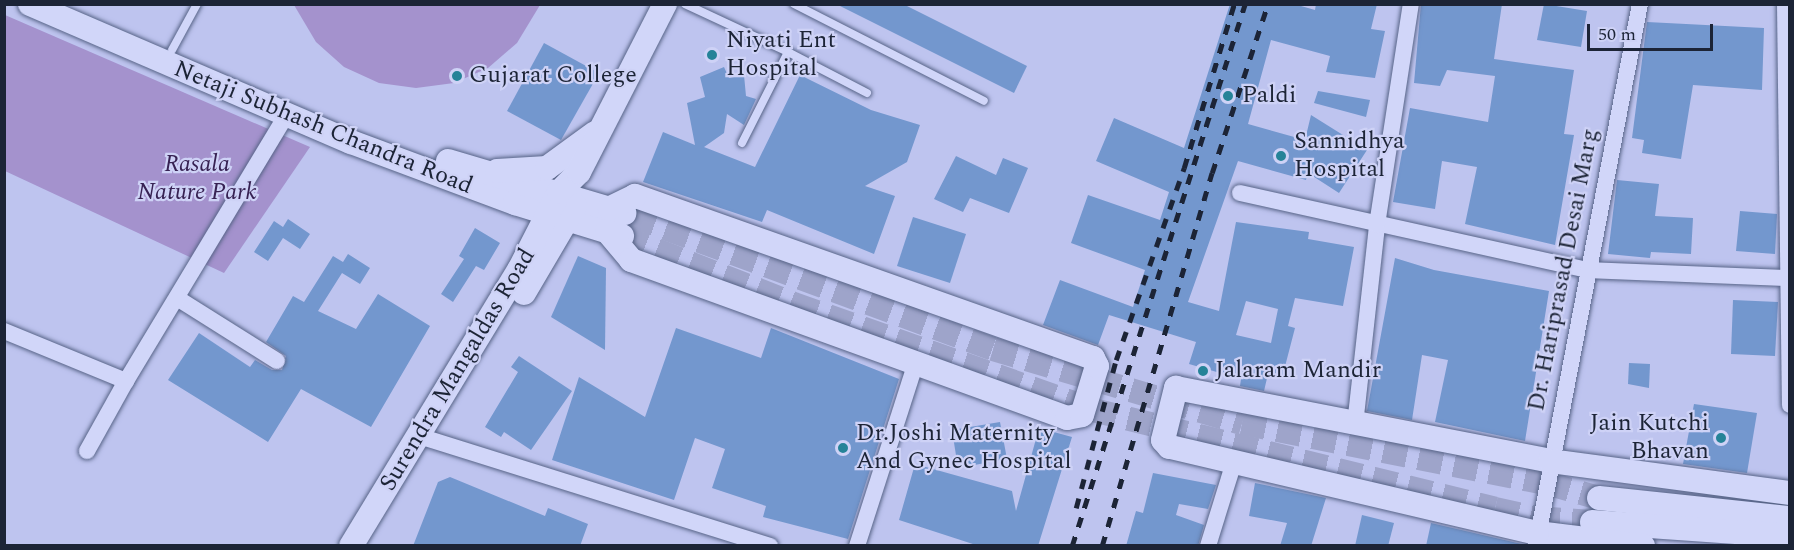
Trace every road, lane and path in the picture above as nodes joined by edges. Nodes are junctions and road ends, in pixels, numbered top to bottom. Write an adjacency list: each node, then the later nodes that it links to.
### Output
1 (30, 4): 14 (main road, Netaji Subhash Chandra Road)
2 (69, 4): 10 (main road, Netaji Subhash Chandra Road)
3 (197, 4): 10 (lane)
4 (665, 4): 15 (main road)
5 (685, 4): 11 (lane)
6 (794, 4): 13 (lane)
7 (1411, 4): 21 (street)
8 (1640, 4): 22 (street, Dr. Hariprasad Desai Marg)
9 (1785, 4): 23 (street)
10 (172, 50): 17 (main road, Netaji Subhash Chandra Road)
11 (788, 52): 12 (lane); 16 (lane)
12 (867, 93)
13 (984, 100)
14 (286, 116): 19 (main road, Netaji Subhash Chandra Road); 24 (street)
15 (606, 122): 17 (main road); 19 (main road, Surendra Mangaldas Road)
16 (742, 143)
17 (477, 171): 19 (main road, Netaji Subhash Chandra Road)
18 (1240, 193): 21 (street)
19 (563, 206): 20 (main road, Netaji Subhash Chandra Road); 31 (main road, Surendra Mangaldas Road)
20 (618, 223): 27 (main road); 27 (main road)
21 (1377, 225): 22 (street); 30 (street)
22 (1588, 270): 23 (street); 33 (street, Dr. Hariprasad Desai Marg)
23 (1788, 278): 29 (street)
24 (177, 298): 26 (street); 28 (street)
25 (4, 331): 28 (street)
26 (277, 361)
27 (915, 365): 44 (street)
28 (126, 381): 32 (street)
29 (1790, 405)
30 (1355, 425): 33 (main road); 34 (main road)
31 (427, 438): 41 (street); 42 (main road, Surendra Mangaldas Road); 43 (main road, Surendra Mangaldas Road)
32 (87, 452)
33 (1550, 461): 35 (main road); 40 (street, Dr. Hariprasad Desai Marg)
34 (1233, 465): 40 (main road); 45 (street)
35 (1790, 493)
36 (1599, 498): 37 (main road)
37 (1790, 518)
38 (1592, 522): 39 (main road)
39 (1790, 536)
40 (1536, 539): 46 (main road)
41 (768, 545)
42 (351, 546)
43 (366, 546)
44 (857, 546)
45 (1208, 546)
46 (1643, 546)

